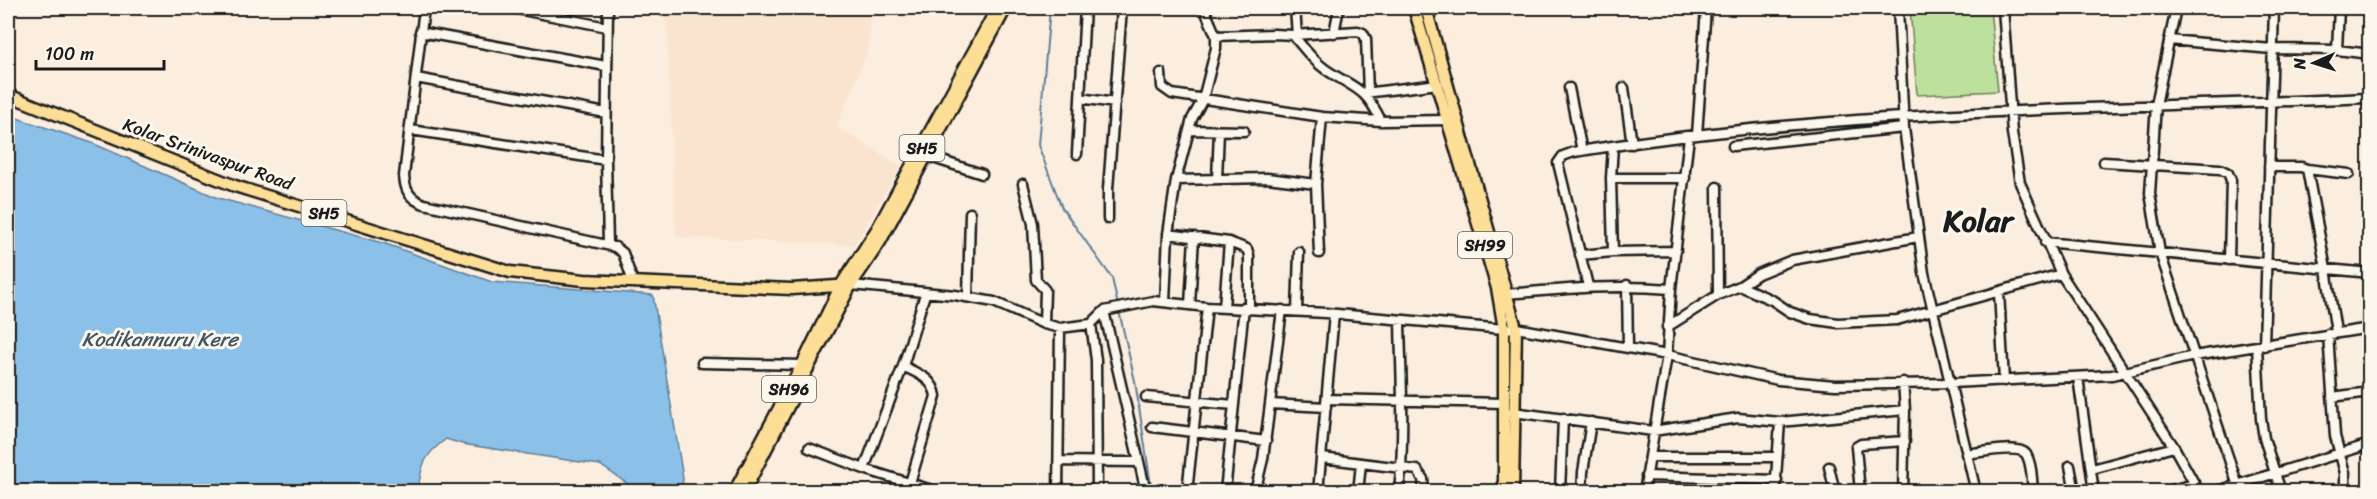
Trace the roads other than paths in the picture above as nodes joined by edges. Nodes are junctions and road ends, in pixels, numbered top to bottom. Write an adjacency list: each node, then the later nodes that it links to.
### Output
1 (424, 8): 20 (street)
2 (512, 8): 19 (street)
3 (608, 8): 19 (street)
4 (997, 8): 94 (main road, SH5)
5 (1006, 8): 59 (main road, SH5)
6 (1085, 8): 36 (street)
7 (1122, 8): 40 (street)
8 (1204, 8): 23 (street)
9 (1295, 8): 22 (street)
10 (1339, 8): 21 (street)
11 (1414, 8): 31 (main road, SH99)
12 (1426, 8): 101 (main road, SH99)
13 (1706, 8): 53 (street)
14 (1898, 8): 44 (street)
15 (2003, 8): 42 (street)
16 (2176, 8): 24 (street)
17 (2274, 8): 25 (street)
18 (2339, 8): 26 (street)
19 (607, 27): 28 (street)
20 (420, 32): 28 (street); 30 (street)
21 (1334, 33): 22 (street); 34 (street)
22 (1295, 35): 23 (street); 34 (street)
23 (1216, 36): 38 (street)
24 (2169, 40): 25 (street); 41 (street)
25 (2272, 49): 26 (street); 39 (street)
26 (2337, 50): 27 (street)
27 (2370, 54)
28 (606, 66): 43 (street)
29 (1161, 73): 38 (street)
30 (416, 78): 43 (street); 49 (street)
31 (1438, 84): 34 (street); 46 (main road, SH99)
32 (1569, 88): 57 (street)
33 (1624, 88): 54 (street)
34 (1367, 93): 47 (street)
35 (8, 95): 93 (main road, Kolar Srinivaspur Road / SH5)
36 (1080, 98): 40 (street); 58 (street)
37 (2370, 98): 39 (street)
38 (1203, 99): 45 (street); 50 (street)
39 (2271, 102): 41 (street); 63 (street)
40 (1115, 103): 75 (street)
41 (2156, 105): 42 (street); 62 (street)
42 (2010, 110): 44 (street); 80 (street)
43 (606, 112): 60 (street)
44 (1903, 116): 48 (street); 53 (street)
45 (1322, 117): 47 (street); 72 (street)
46 (1449, 120): 47 (street); 119 (main road, SH99)
47 (1381, 121)
48 (1904, 128): 56 (street); 78 (street)
49 (411, 130): 60 (street); 81 (street)
50 (1189, 130): 51 (street); 70 (street)
51 (1220, 130): 52 (street); 69 (street)
52 (1244, 131)
53 (1693, 136): 54 (street); 68 (street)
54 (1632, 144): 55 (street)
55 (1613, 146): 57 (street); 67 (street)
56 (1733, 146)
57 (1582, 151): 87 (street)
58 (1077, 154)
59 (927, 156): 65 (street); 94 (main road, SH5)
60 (606, 160): 81 (street)
61 (2104, 162): 62 (street)
62 (2151, 165): 86 (street); 88 (street)
63 (2269, 167): 64 (street); 89 (street)
64 (2307, 169): 66 (street); 90 (street)
65 (982, 174)
66 (2349, 174)
67 (1611, 178): 68 (street); 84 (street)
68 (1685, 178): 82 (street)
69 (1217, 179): 70 (street); 72 (street)
70 (1176, 180): 76 (street)
71 (1023, 184): 115 (street)
72 (1316, 184): 85 (street)
73 (1717, 187): 102 (street)
74 (970, 213): 103 (street)
75 (1108, 219)
76 (1168, 234): 77 (street); 104 (street)
77 (1194, 237): 79 (street); 105 (street)
78 (1918, 237): 97 (street); 112 (street)
79 (1229, 242): 107 (street); 108 (street)
80 (2045, 242): 86 (street); 92 (street)
81 (608, 244): 93 (street)
82 (1676, 251): 84 (street); 98 (street)
83 (1299, 252): 111 (street)
84 (1613, 252): 87 (street)
85 (1319, 253)
86 (2160, 253): 88 (street); 125 (street)
87 (1580, 255): 96 (street)
88 (2229, 260): 89 (street)
89 (2265, 264): 90 (street); 122 (street)
90 (2326, 269): 91 (street); 121 (street)
91 (2370, 273)
92 (2061, 274): 99 (street); 129 (street)
93 (633, 282): 94 (main road, Kolar Srinivaspur Road / SH5)
94 (846, 285): 100 (street); 127 (main road, SH96); 179 (main road, SH96)
95 (1627, 285): 96 (street); 98 (street); 123 (street)
96 (1588, 286): 101 (street)
97 (1740, 286): 102 (street); 112 (street)
98 (1671, 289): 117 (street)
99 (1999, 292): 112 (street); 131 (street)
100 (925, 294): 103 (street); 128 (street)
101 (1507, 294): 119 (main road, SH99)
102 (1718, 295): 117 (street)
103 (968, 297): 115 (street)
104 (1165, 302): 105 (street); 110 (street)
105 (1190, 305): 106 (street)
106 (1207, 307): 107 (street); 137 (street)
107 (1224, 307): 108 (street)
108 (1246, 308): 109 (street); 142 (street)
109 (1282, 310): 111 (street); 141 (street)
110 (1107, 311): 116 (street); 163 (street)
111 (1297, 311): 113 (street)
112 (1932, 312): 133 (street)
113 (1334, 314): 114 (street); 139 (street)
114 (1400, 320): 119 (street); 138 (street)
115 (1044, 324): 118 (street)
116 (1091, 324): 118 (street); 164 (street)
117 (1667, 327): 124 (street)
118 (1060, 328): 162 (street)
119 (1510, 328): 123 (street); 140 (main road, SH99); 144 (main road, SH99)
120 (2370, 328): 121 (street)
121 (2332, 333): 122 (street); 136 (street)
122 (2260, 346): 125 (street); 171 (street)
123 (1628, 348): 124 (street)
124 (1667, 355): 132 (street); 149 (street)
125 (2194, 356): 129 (street); 176 (street)
126 (702, 363): 127 (street)
127 (802, 366): 178 (main road, SH96)
128 (903, 366): 169 (street); 174 (street)
129 (2125, 373): 130 (street); 155 (street)
130 (2078, 376): 131 (street); 170 (street)
131 (2004, 381): 133 (street)
132 (1903, 382): 133 (street); 143 (street)
133 (1950, 383): 157 (street)
134 (2370, 392): 136 (street)
135 (1146, 397): 137 (street)
136 (2332, 397): 158 (street)
137 (1197, 401): 142 (street); 150 (street)
138 (1402, 401): 139 (street); 140 (street); 167 (street)
139 (1326, 403): 141 (street); 161 (street)
140 (1504, 403): 190 (main road, SH99)
141 (1270, 404): 152 (street)
142 (1234, 405): 151 (street)
143 (1905, 410): 147 (street); 153 (street)
144 (1513, 412): 145 (street); 191 (main road, SH99)
145 (1563, 418): 146 (street); 192 (street)
146 (1591, 422): 149 (street); 193 (street)
147 (1780, 422): 149 (street); 160 (street)
148 (1152, 427): 150 (street)
149 (1653, 431): 159 (street)
150 (1193, 433): 151 (street); 184 (street)
151 (1230, 438): 152 (street); 185 (street)
152 (1266, 441): 186 (street)
153 (1905, 441): 197 (street); 198 (street)
154 (2370, 444): 158 (street)
155 (2174, 447): 170 (street); 175 (street)
156 (809, 448): 169 (street)
157 (1966, 454): 199 (street); 200 (street)
158 (2340, 455): 171 (street); 206 (street)
159 (1651, 457): 160 (street); 172 (street)
160 (1776, 457): 173 (street)
161 (1322, 458): 165 (street); 187 (street)
162 (1059, 461): 164 (street); 181 (street)
163 (1139, 462): 164 (street); 183 (street)
164 (1096, 463): 182 (street)
165 (1361, 464): 167 (street); 188 (street)
166 (2070, 466): 201 (street)
167 (1401, 467): 177 (street); 189 (street)
168 (1829, 467): 196 (street)
169 (864, 469): 174 (street)
170 (2092, 469): 202 (street)
171 (2275, 473): 176 (street); 205 (street)
172 (1646, 476): 173 (street); 194 (street)
173 (1777, 480): 195 (street)
174 (910, 483): 180 (street)
175 (2197, 488): 203 (street)
176 (2238, 488): 204 (street)
177 (1424, 489)
178 (734, 492)
179 (744, 492)
180 (938, 492)
181 (1058, 492)
182 (1097, 492)
183 (1146, 492)
184 (1187, 492)
185 (1225, 492)
186 (1255, 492)
187 (1318, 492)
188 (1358, 492)
189 (1399, 492)
190 (1504, 492)
191 (1513, 492)
192 (1560, 492)
193 (1582, 492)
194 (1644, 492)
195 (1775, 492)
196 (1835, 492)
197 (1860, 492)
198 (1904, 492)
199 (1976, 492)
200 (2033, 492)
201 (2075, 492)
202 (2094, 492)
203 (2163, 492)
204 (2214, 492)
205 (2281, 492)
206 (2345, 492)

